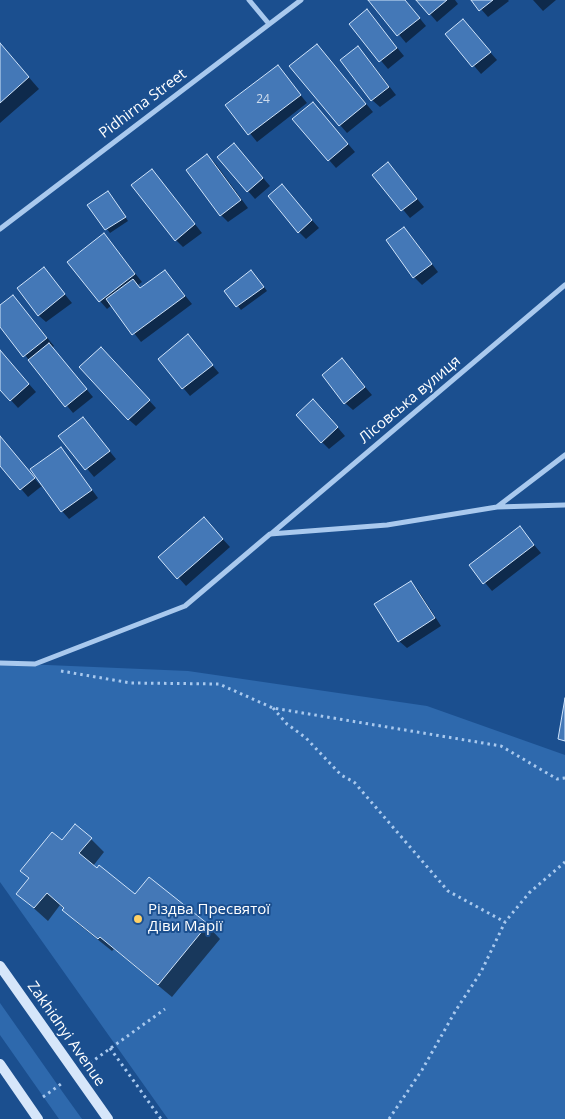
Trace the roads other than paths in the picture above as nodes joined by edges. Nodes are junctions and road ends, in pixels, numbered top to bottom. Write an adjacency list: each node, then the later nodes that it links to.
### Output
1 (249, 0): 3 (street)
2 (302, 0): 3 (street, Pidhirna Street)
3 (269, 24): 4 (street, Pidhirna Street)
4 (0, 229)
5 (565, 285): 9 (street, Лісовська вулиця)
6 (565, 455): 8 (street)
7 (565, 505): 8 (street)
8 (497, 507): 9 (street)
9 (270, 534): 10 (street, Лісовська вулиця)
10 (0, 663)
11 (0, 966): 14 (main road, Zakhidnyi Avenue)
12 (0, 1064): 13 (main road)
13 (38, 1119)
14 (108, 1119)

